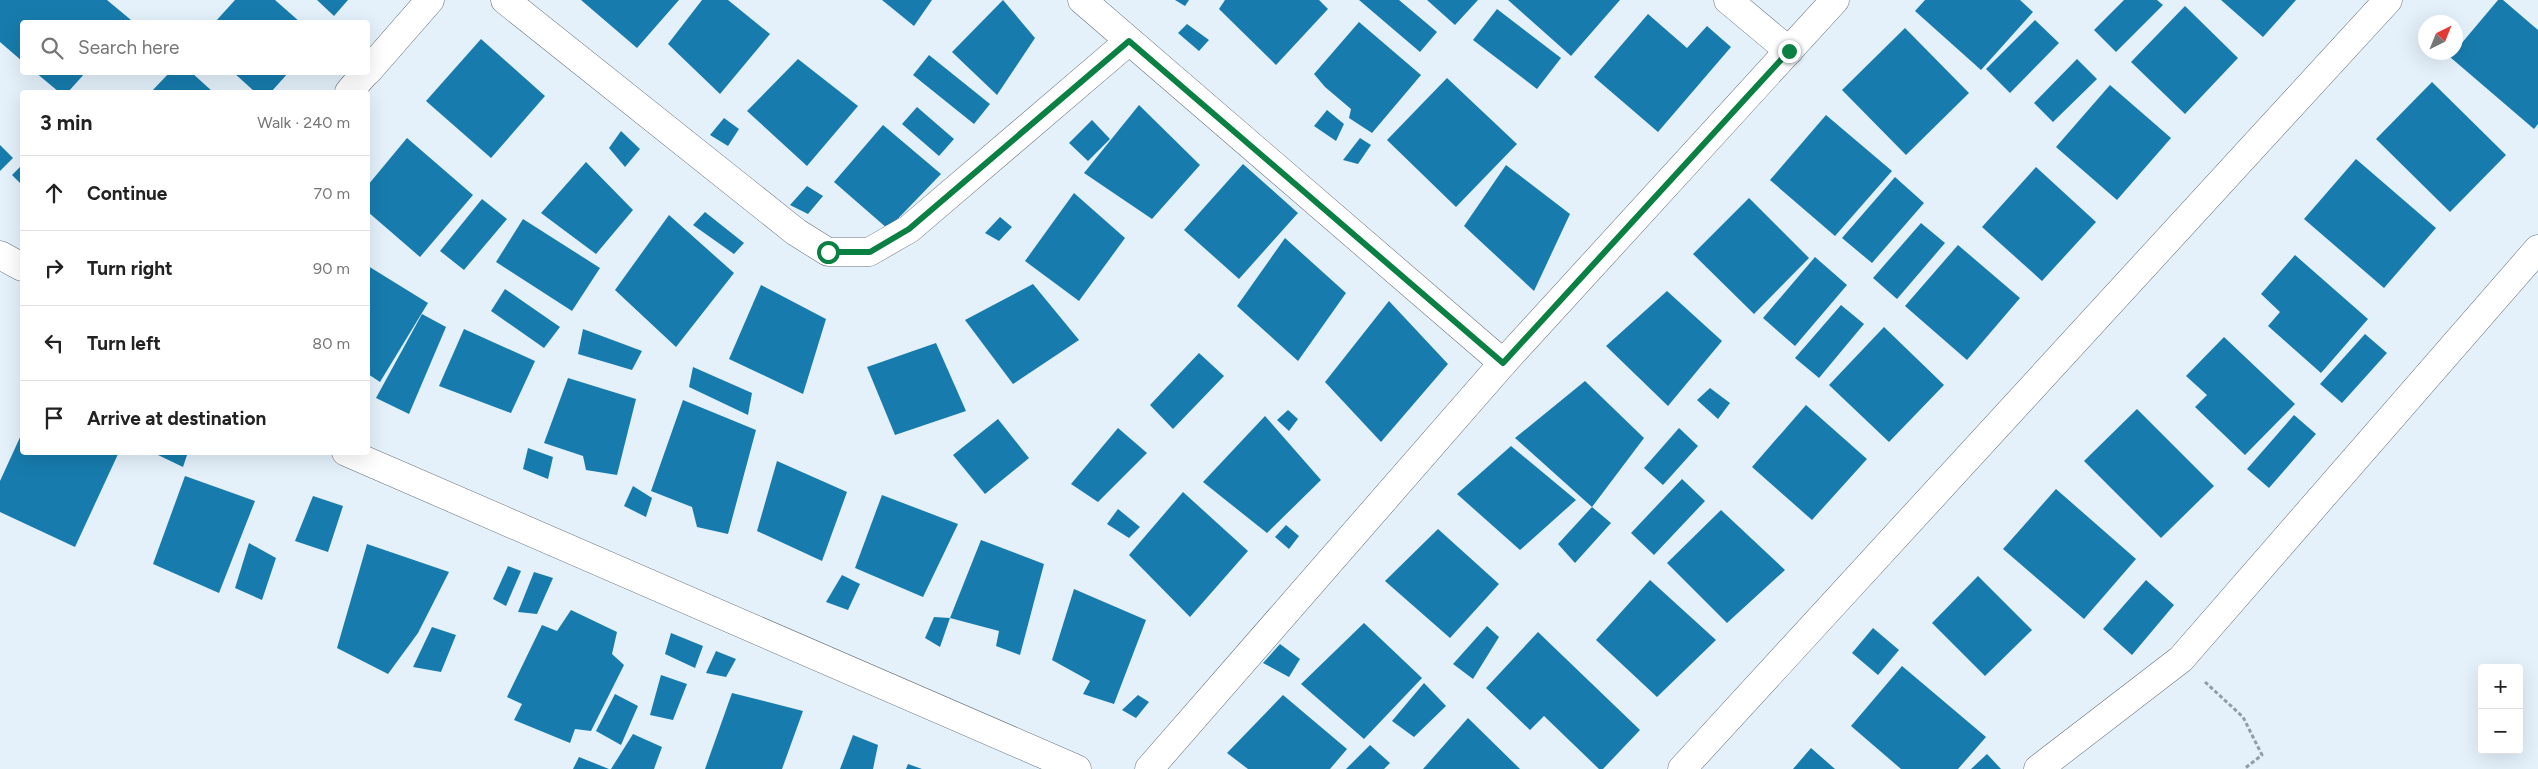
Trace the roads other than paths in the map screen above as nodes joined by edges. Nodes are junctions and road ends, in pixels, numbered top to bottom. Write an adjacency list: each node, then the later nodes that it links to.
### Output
1 (430, 0): 9 (street)
2 (506, 0): 7 (street)
3 (1082, 0): 7 (street)
4 (1728, 0): 8 (street)
5 (1836, 0): 8 (street)
6 (2388, 0): 19 (street)
7 (1129, 41): 15 (street)
8 (1789, 51): 15 (street)
9 (370, 69)
10 (364, 75): 11 (street)
11 (351, 90)
12 (0, 255): 14 (street)
13 (2534, 261): 20 (street)
14 (20, 267)
15 (1503, 363): 18 (street)
16 (353, 455): 17 (street)
17 (1077, 769)
18 (1148, 769)
19 (1682, 769)
20 (2038, 769)

